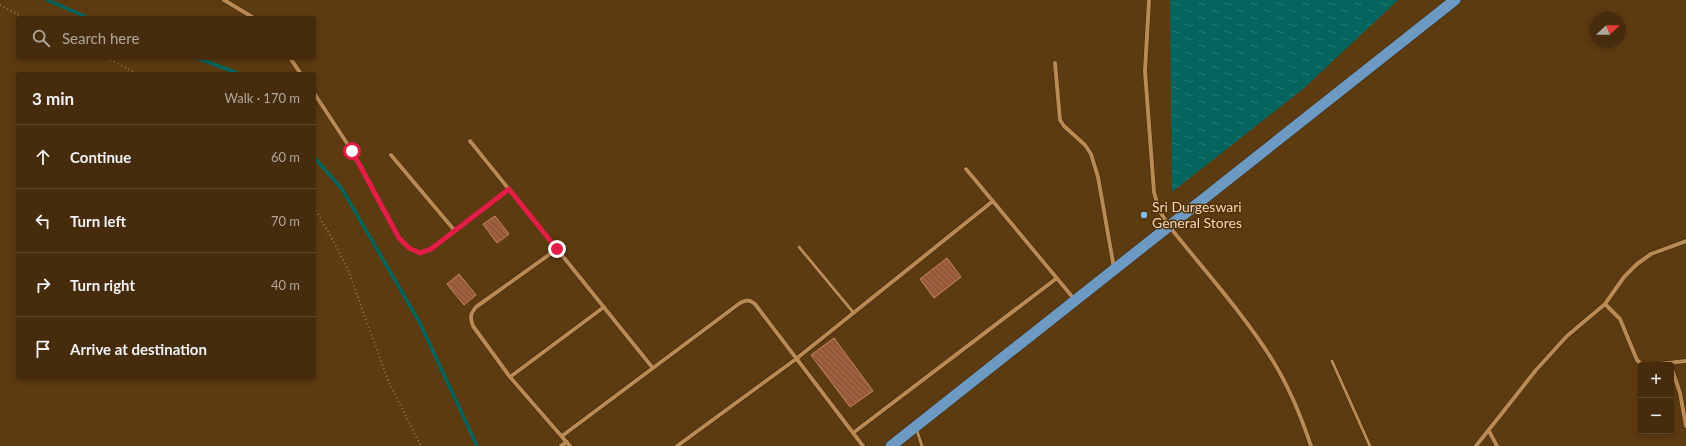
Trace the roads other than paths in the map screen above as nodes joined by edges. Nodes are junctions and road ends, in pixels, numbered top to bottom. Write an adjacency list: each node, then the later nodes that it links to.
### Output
1 (224, 0): 4 (street)
2 (1150, 0): 14 (street)
3 (1455, 0): 14 (highway)
4 (251, 16)
5 (291, 60): 7 (street)
6 (1055, 63): 19 (street)
7 (300, 72)
8 (316, 96): 15 (street)
9 (470, 141): 12 (street)
10 (391, 155): 15 (street)
11 (966, 169): 13 (street)
12 (509, 189): 15 (street); 18 (street)
13 (993, 201): 20 (street); 24 (street)
14 (1169, 226): 19 (highway); 44 (street)
15 (455, 231)
16 (1686, 241): 22 (street)
17 (799, 248): 24 (lane)
18 (557, 249): 23 (street); 32 (street)
19 (1114, 269): 21 (highway)
20 (1057, 278): 21 (street); 36 (street)
21 (1075, 300): 33 (highway)
22 (1605, 304): 28 (street); 35 (street)
23 (604, 307): 30 (street); 32 (street)
24 (853, 312): 25 (street)
25 (796, 359): 30 (street); 36 (street); 40 (street)
26 (1332, 361): 45 (lane)
27 (1686, 361): 29 (street)
28 (1639, 362)
29 (1674, 364)
30 (652, 367): 37 (street)
31 (1674, 374): 34 (street)
32 (510, 377): 37 (street)
33 (916, 426): 42 (highway); 43 (lane)
34 (1686, 426)
35 (1489, 431): 46 (street); 47 (street)
36 (853, 433): 41 (street)
37 (562, 436): 38 (street)
38 (568, 444): 39 (street)
39 (561, 446)
40 (677, 446)
41 (862, 446)
42 (891, 446)
43 (922, 446)
44 (1311, 446)
45 (1370, 446)
46 (1476, 446)
47 (1497, 446)

